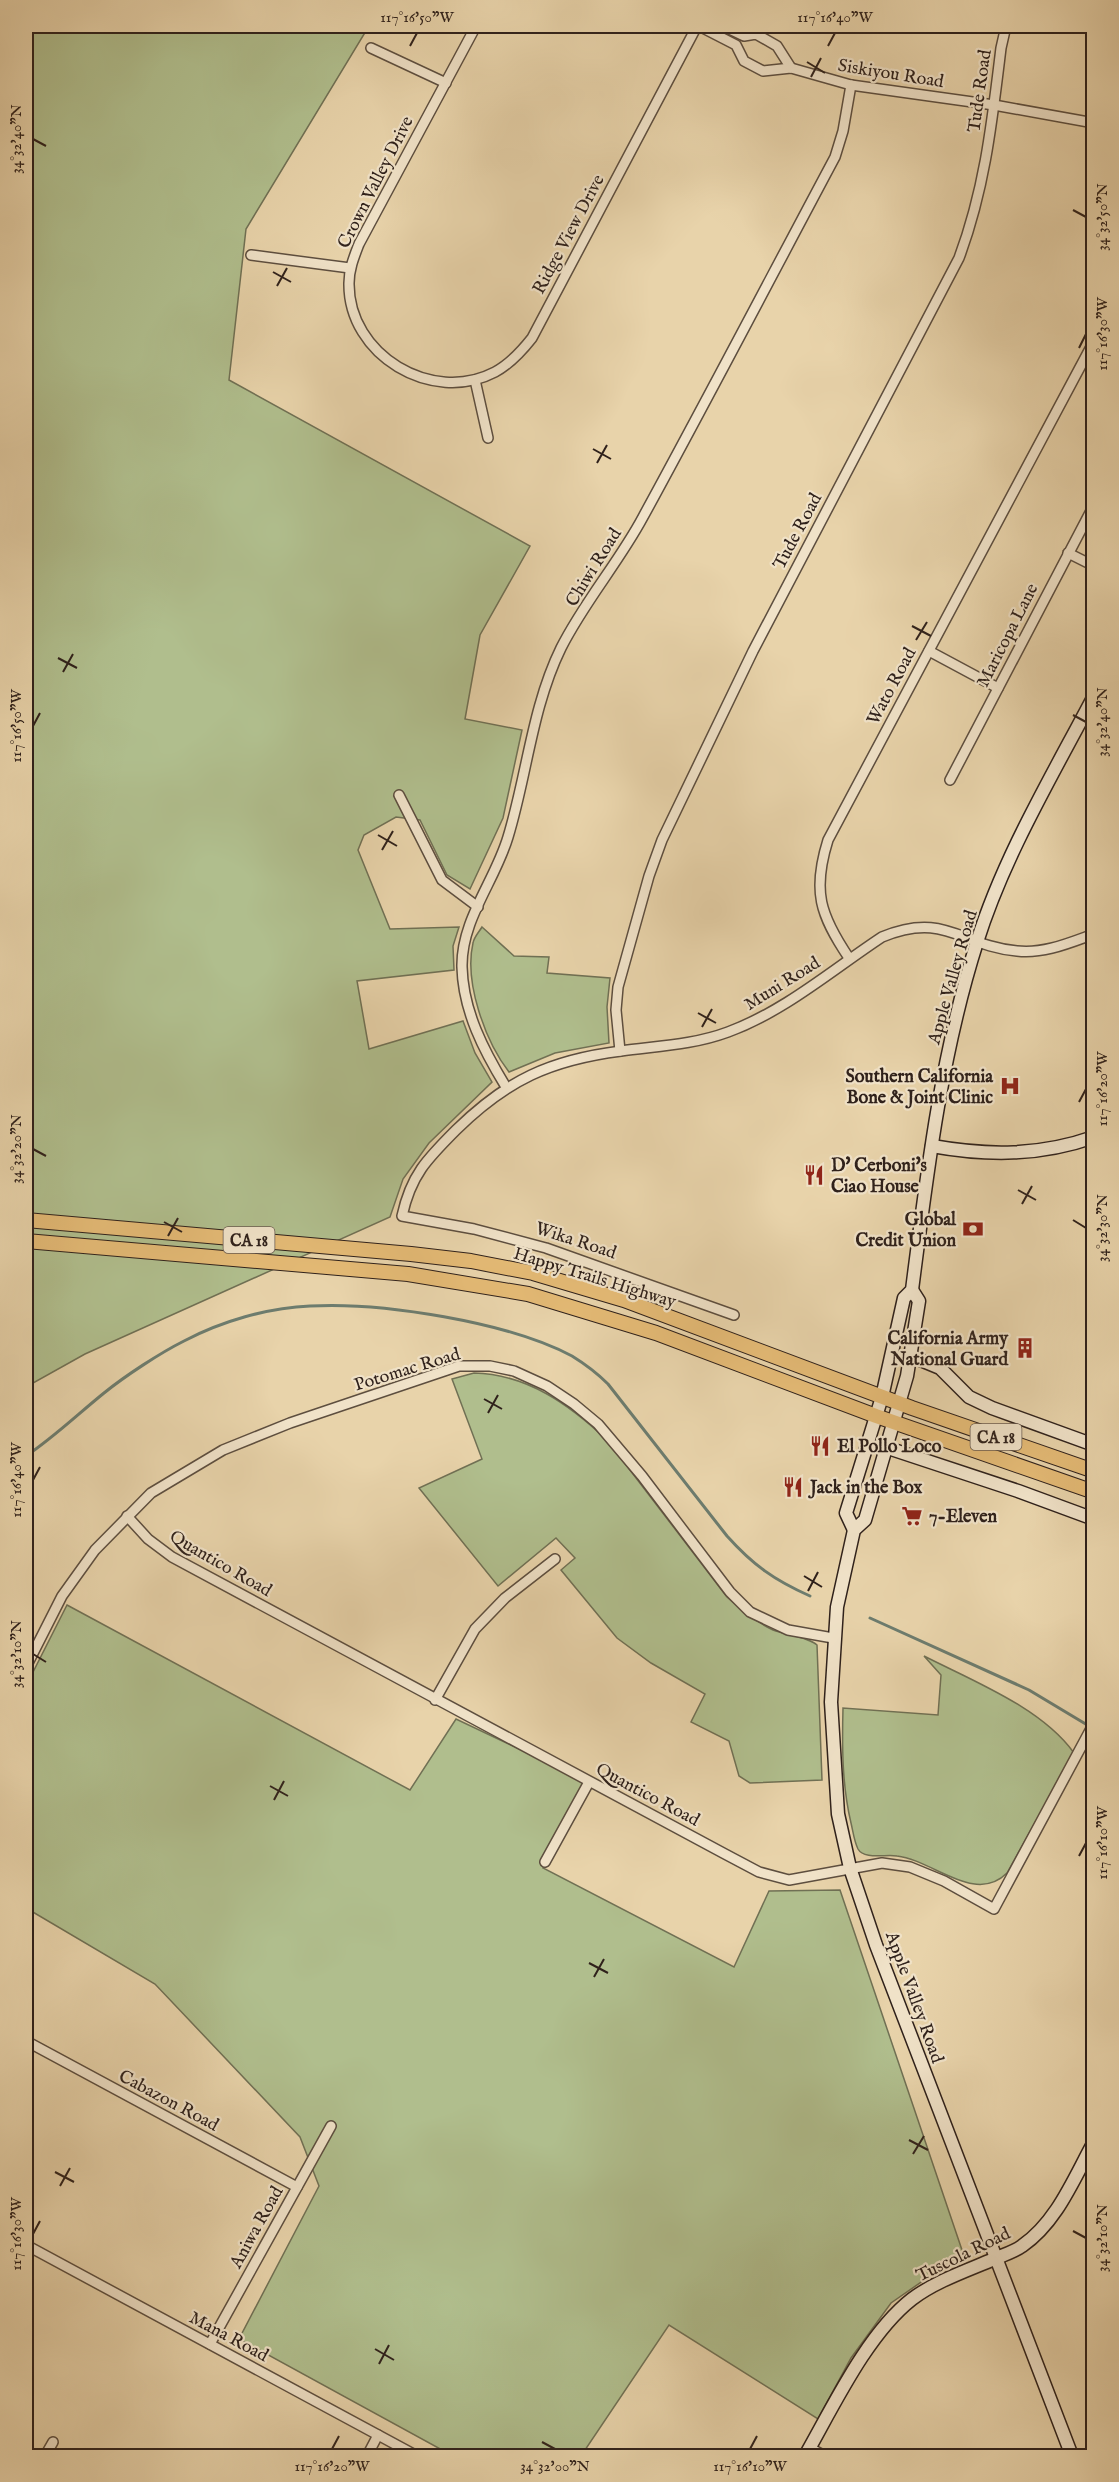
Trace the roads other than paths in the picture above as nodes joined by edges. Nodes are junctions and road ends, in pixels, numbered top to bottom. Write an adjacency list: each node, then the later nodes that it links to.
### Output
1 (476, 26): 7 (street, Crown Valley Drive)
2 (698, 26): 6 (street, Siskiyou Road); 16 (street, Ridge View Drive)
3 (723, 26): 6 (street)
4 (1006, 26): 9 (street, Tude Road)
5 (371, 48): 7 (street)
6 (791, 68): 8 (street, Siskiyou Road)
7 (446, 83): 12 (street, Crown Valley Drive)
8 (851, 85): 9 (street, Siskiyou Road); 26 (street, Chiwi Road)
9 (994, 105): 10 (street, Siskiyou Road); 30 (street, Tude Road)
10 (1094, 123)
11 (251, 255): 12 (street)
12 (350, 268): 15 (street, Crown Valley Drive)
13 (1094, 341): 14 (street, Wato Road)
14 (1091, 353): 21 (street, Wato Road)
15 (412, 375): 16 (street, Ridge View Drive)
16 (475, 380): 17 (street)
17 (488, 438)
18 (1094, 505): 19 (street, Maricopa Lane)
19 (1068, 553): 20 (street); 22 (street, Maricopa Lane)
20 (1094, 566)
21 (929, 651): 22 (street); 29 (street, Wato Road)
22 (998, 688): 24 (street, Maricopa Lane)
23 (1094, 696): 28 (street, Apple Valley Road)
24 (950, 780)
25 (399, 795): 26 (street)
26 (478, 907): 31 (street, Chiwi Road)
27 (1094, 934): 28 (street, Muni Road)
28 (977, 941): 29 (street, Muni Road); 33 (street, Apple Valley Road)
29 (849, 958): 30 (street, Muni Road)
30 (620, 1051): 31 (street, Muni Road)
31 (506, 1087): 34 (street, Muni Road)
32 (1094, 1137): 33 (street)
33 (932, 1146): 37 (street, Apple Valley Road)
34 (402, 1216): 38 (street, Wika Road)
35 (26, 1220): 40 (main road, Happy Trails Highway / CA 18)
36 (26, 1242): 42 (main road, Happy Trails Highway / CA 18)
37 (912, 1290): 39 (street, Apple Valley Road); 40 (street, Apple Valley Road)
38 (734, 1315)
39 (911, 1356): 41 (street, Apple Valley Road); 44 (street)
40 (882, 1397): 41 (main road, Happy Trails Highway / CA 18); 42 (street, Apple Valley Road)
41 (899, 1403): 43 (street, Apple Valley Road); 46 (main road, Happy Trails Highway / CA 18)
42 (876, 1416): 43 (main road, Happy Trails Highway / CA 18); 50 (street, Apple Valley Road)
43 (893, 1422): 45 (street, Apple Valley Road); 47 (main road, Happy Trails Highway / CA 18)
44 (1094, 1445)
45 (885, 1447): 49 (street); 50 (street, Apple Valley Road)
46 (1094, 1471)
47 (1094, 1492)
48 (127, 1516): 52 (street, Potomac Road); 53 (street, Potomac Road); 54 (street, Quantico Road)
49 (1094, 1519)
50 (854, 1530): 52 (street, Apple Valley Road)
51 (555, 1559): 54 (street)
52 (833, 1638): 58 (street, Apple Valley Road)
53 (26, 1667)
54 (435, 1700): 56 (street, Quantico Road)
55 (1094, 1723): 58 (street, Quantico Road)
56 (589, 1782): 57 (street); 58 (street, Quantico Road)
57 (545, 1862)
58 (850, 1868): 65 (street, Apple Valley Road)
59 (26, 2041): 63 (street, Cabazon Road)
60 (331, 2126): 63 (street, Aniwa Road)
61 (1094, 2142): 62 (street, Tuscola Road)
62 (1088, 2164): 65 (street, Tuscola Road)
63 (297, 2187): 66 (street, Aniwa Road)
64 (26, 2245): 66 (street, Mana Road)
65 (996, 2258): 69 (street, Tuscola Road); 74 (street, Apple Valley Road)
66 (210, 2344): 67 (street, Mana Road)
67 (378, 2435): 71 (street); 72 (street, Mana Road)
68 (53, 2442): 70 (street)
69 (808, 2452): 73 (street)
70 (45, 2457)
71 (367, 2457)
72 (417, 2457)
73 (825, 2457)
74 (1072, 2457)

